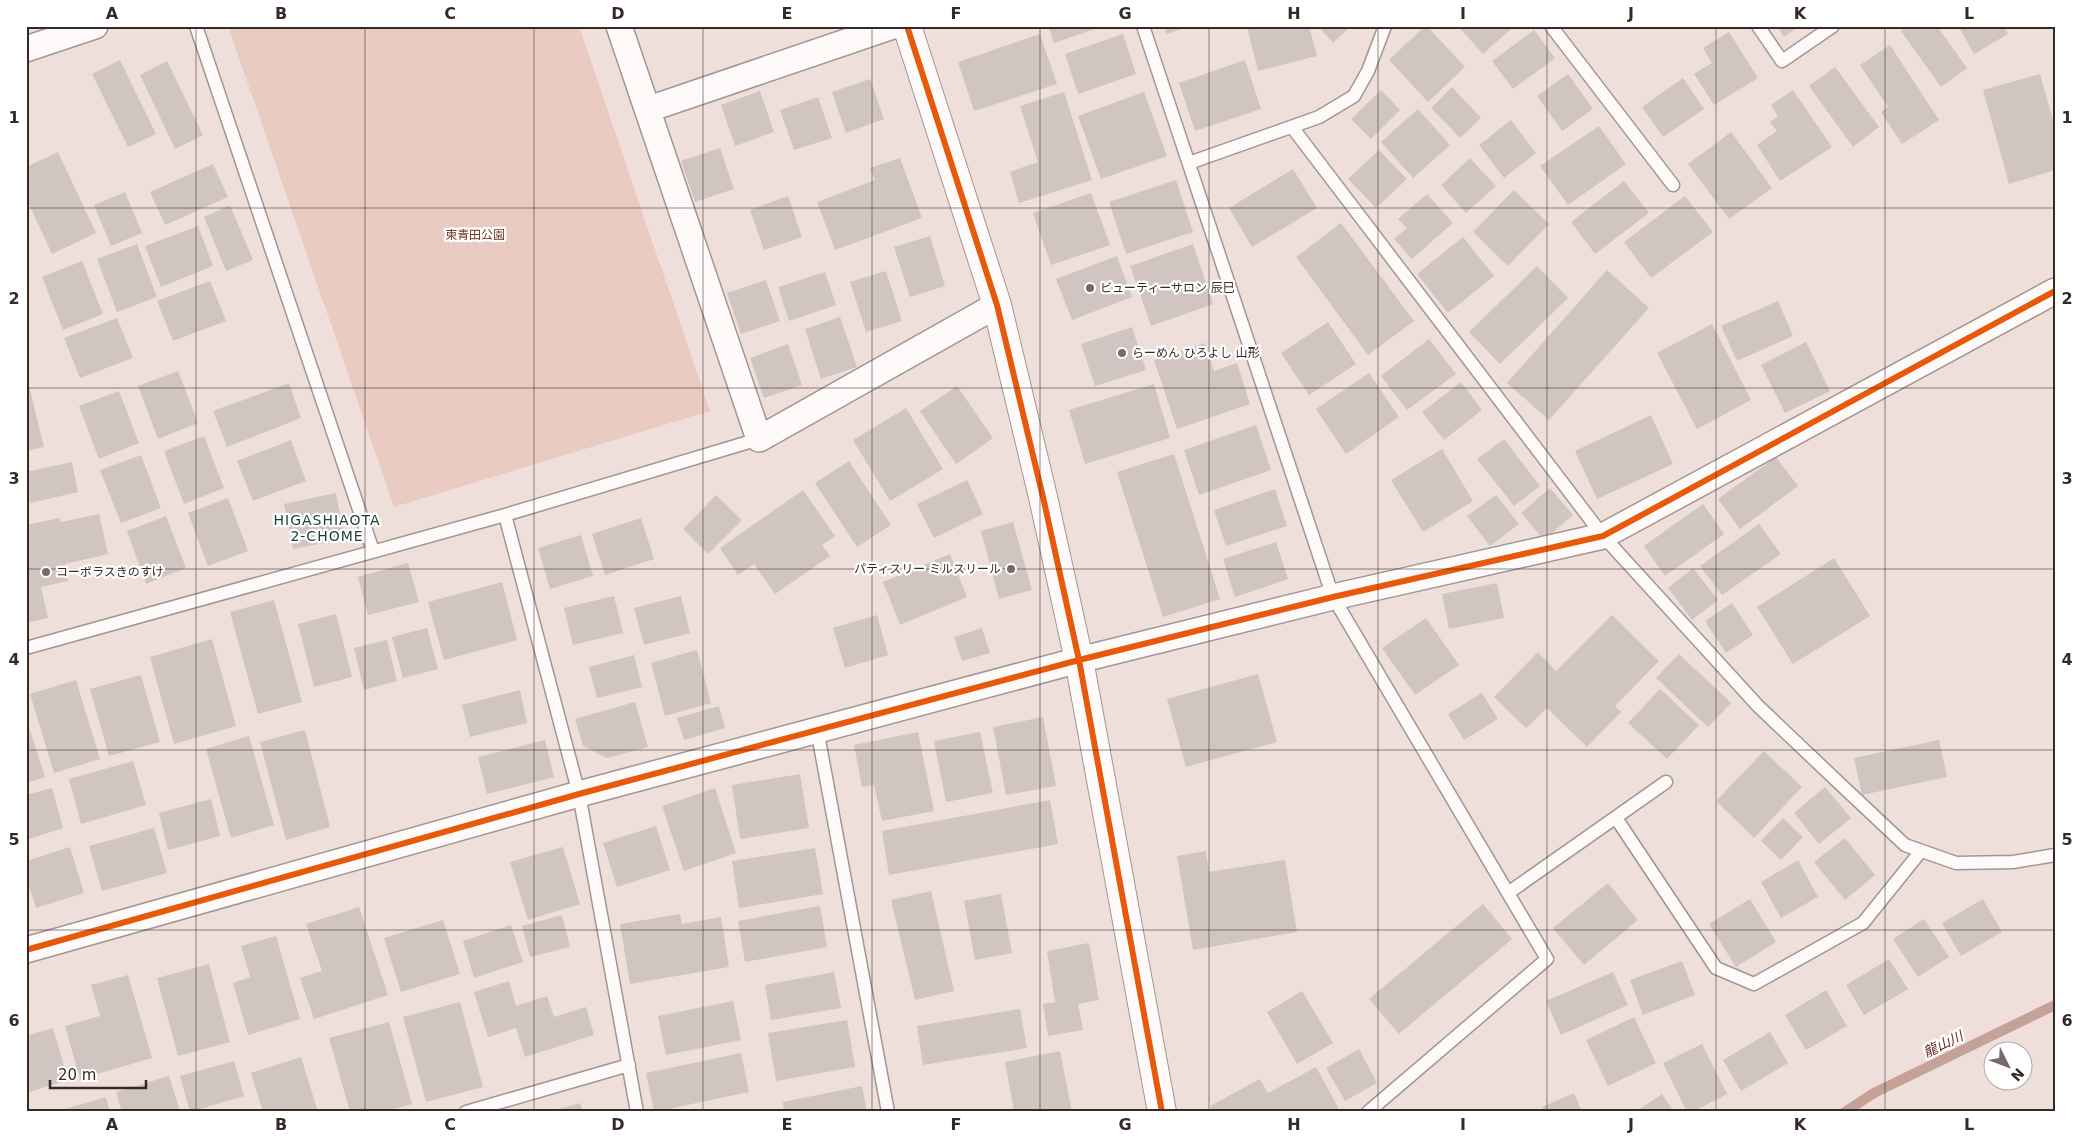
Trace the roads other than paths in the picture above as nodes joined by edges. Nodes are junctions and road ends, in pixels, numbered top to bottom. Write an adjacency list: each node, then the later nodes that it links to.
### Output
1 (95, 26): 11 (street)
2 (196, 26): 21 (lane)
3 (620, 26): 12 (street)
4 (893, 26): 12 (street)
5 (907, 26): 17 (street)
6 (1143, 26): 14 (lane)
7 (1385, 26): 13 (lane)
8 (1551, 26): 15 (lane)
9 (1758, 26): 10 (lane)
10 (1833, 26)
11 (26, 49)
12 (649, 109): 18 (street)
13 (1292, 126): 14 (lane); 20 (lane)
14 (1189, 162): 22 (lane)
15 (1673, 185)
16 (2055, 291): 20 (street)
17 (997, 305): 18 (street); 24 (street)
18 (760, 439): 19 (lane)
19 (505, 515): 21 (lane); 27 (lane)
20 (1603, 536): 22 (street); 29 (lane)
21 (373, 551): 23 (lane)
22 (1333, 597): 24 (street); 31 (lane)
23 (26, 648)
24 (1080, 660): 25 (street); 37 (street)
25 (817, 729): 27 (street); 36 (lane)
26 (1666, 782): 28 (lane)
27 (579, 794): 32 (street); 33 (lane)
28 (1616, 818): 29 (lane); 31 (lane)
29 (1920, 850): 30 (lane)
30 (2055, 855)
31 (1508, 893): 38 (lane)
32 (26, 950)
33 (629, 1065): 34 (lane); 35 (lane)
34 (466, 1112)
35 (637, 1112)
36 (888, 1112)
37 (1162, 1112)
38 (1368, 1112)

